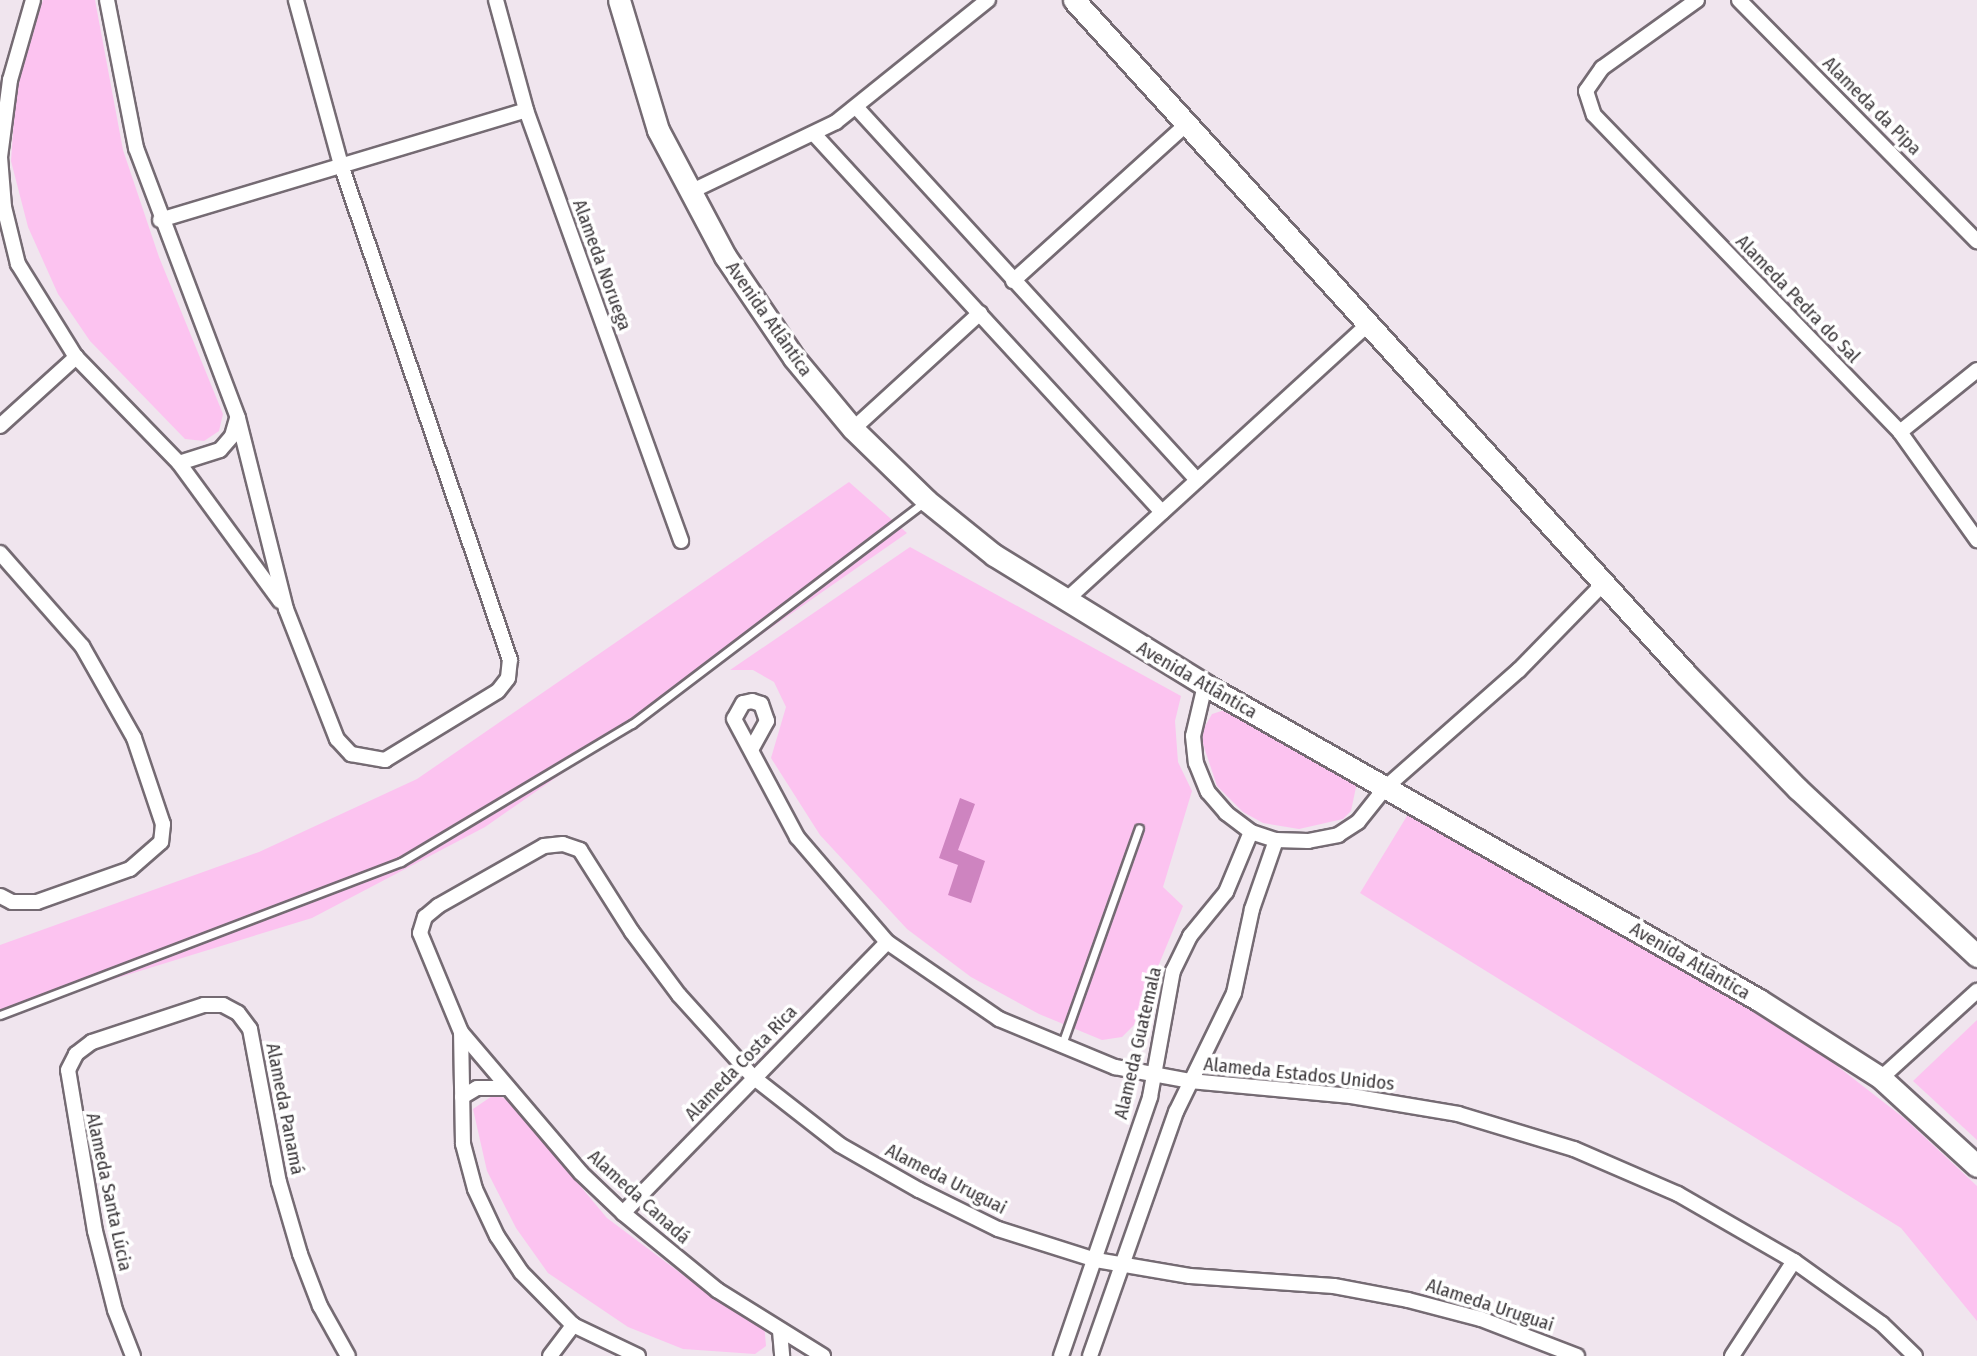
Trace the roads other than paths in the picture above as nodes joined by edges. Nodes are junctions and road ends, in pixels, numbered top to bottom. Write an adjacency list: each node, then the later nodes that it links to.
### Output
1 (33, 0): 10 (street)
2 (107, 0): 17 (street)
3 (296, 0): 15 (street)
4 (496, 0): 12 (street, Alameda Noruega)
5 (619, 0): 16 (street, Avenida Atlântica)
6 (988, 0): 11 (street)
7 (1074, 0): 13 (street)
8 (1698, 0): 27 (street, Alameda Pedra do Sal)
9 (1739, 0): 18 (street, Alameda da Pipa)
10 (5, 79): 22 (street)
11 (858, 107): 14 (street); 19 (street)
12 (526, 110): 15 (street); 33 (street, Alameda Noruega)
13 (1186, 124): 19 (street); 21 (street)
14 (814, 134): 16 (street); 20 (street)
15 (341, 165): 17 (street); 37 (street)
16 (690, 192): 26 (street, Avenida Atlântica)
17 (160, 220): 24 (street)
18 (1977, 241)
19 (1013, 281): 29 (street)
20 (980, 313): 26 (street); 31 (street)
21 (1368, 324): 29 (street); 35 (street)
22 (76, 357): 25 (street); 28 (street)
23 (1977, 370): 27 (street)
24 (238, 418): 28 (street); 37 (street)
25 (0, 426)
26 (853, 429): 30 (street, Avenida Atlântica)
27 (1900, 432): 32 (street, Alameda Pedra do Sal)
28 (179, 463): 37 (street)
29 (1197, 480): 31 (street)
30 (927, 501): 36 (street, Avenida Atlântica); 48 (lane)
31 (1162, 512): 36 (street)
32 (1977, 540)
33 (681, 541)
34 (0, 552): 44 (street)
35 (1603, 584): 40 (street); 46 (street)
36 (1065, 601): 38 (street, Avenida Atlântica)
37 (286, 609)
38 (1205, 685): 40 (street, Avenida Atlântica); 42 (street)
39 (752, 748): 45 (street, Alameda Estados Unidos)
40 (1385, 788): 43 (street); 54 (street, Avenida Atlântica)
41 (1139, 828): 51 (lane)
42 (1251, 832): 43 (street); 52 (street, Alameda Guatemala)
43 (1276, 840): 55 (street)
44 (0, 896)
45 (887, 942): 51 (street, Alameda Estados Unidos); 53 (street, Alameda Costa Rica)
46 (1977, 956)
47 (1977, 991): 54 (street)
48 (0, 1015)
49 (461, 1032): 53 (street, Alameda Uruguai); 56 (street, Alameda Canadá); 57 (street)
50 (92, 1042): 65 (street, Alameda Santa Lúcia); 66 (street, Alameda Panamá)
51 (1060, 1047): 52 (street, Alameda Estados Unidos)
52 (1155, 1074): 55 (street, Alameda Estados Unidos); 60 (street, Alameda Guatemala)
53 (753, 1077): 59 (street, Alameda Costa Rica); 60 (street, Alameda Uruguai)
54 (1881, 1079): 58 (street, Avenida Atlântica)
55 (1190, 1081): 61 (street, Alameda Estados Unidos); 62 (street)
56 (508, 1088): 57 (street); 59 (street, Alameda Canadá)
57 (462, 1097): 63 (street)
58 (1977, 1166)
59 (623, 1213): 64 (street, Alameda Canadá)
60 (1096, 1260): 62 (street, Alameda Uruguai); 71 (street, Alameda Guatemala)
61 (1794, 1261): 74 (street); 75 (street, Alameda Estados Unidos)
62 (1122, 1265): 72 (street); 73 (street, Alameda Uruguai)
63 (573, 1325): 67 (street); 68 (street)
64 (780, 1331): 69 (street); 70 (street, Alameda Canadá)
65 (133, 1356)
66 (348, 1356)
67 (550, 1356)
68 (638, 1356)
69 (782, 1356)
70 (823, 1356)
71 (1061, 1356)
72 (1090, 1356)
73 (1577, 1356)
74 (1731, 1356)
75 (1915, 1356)

